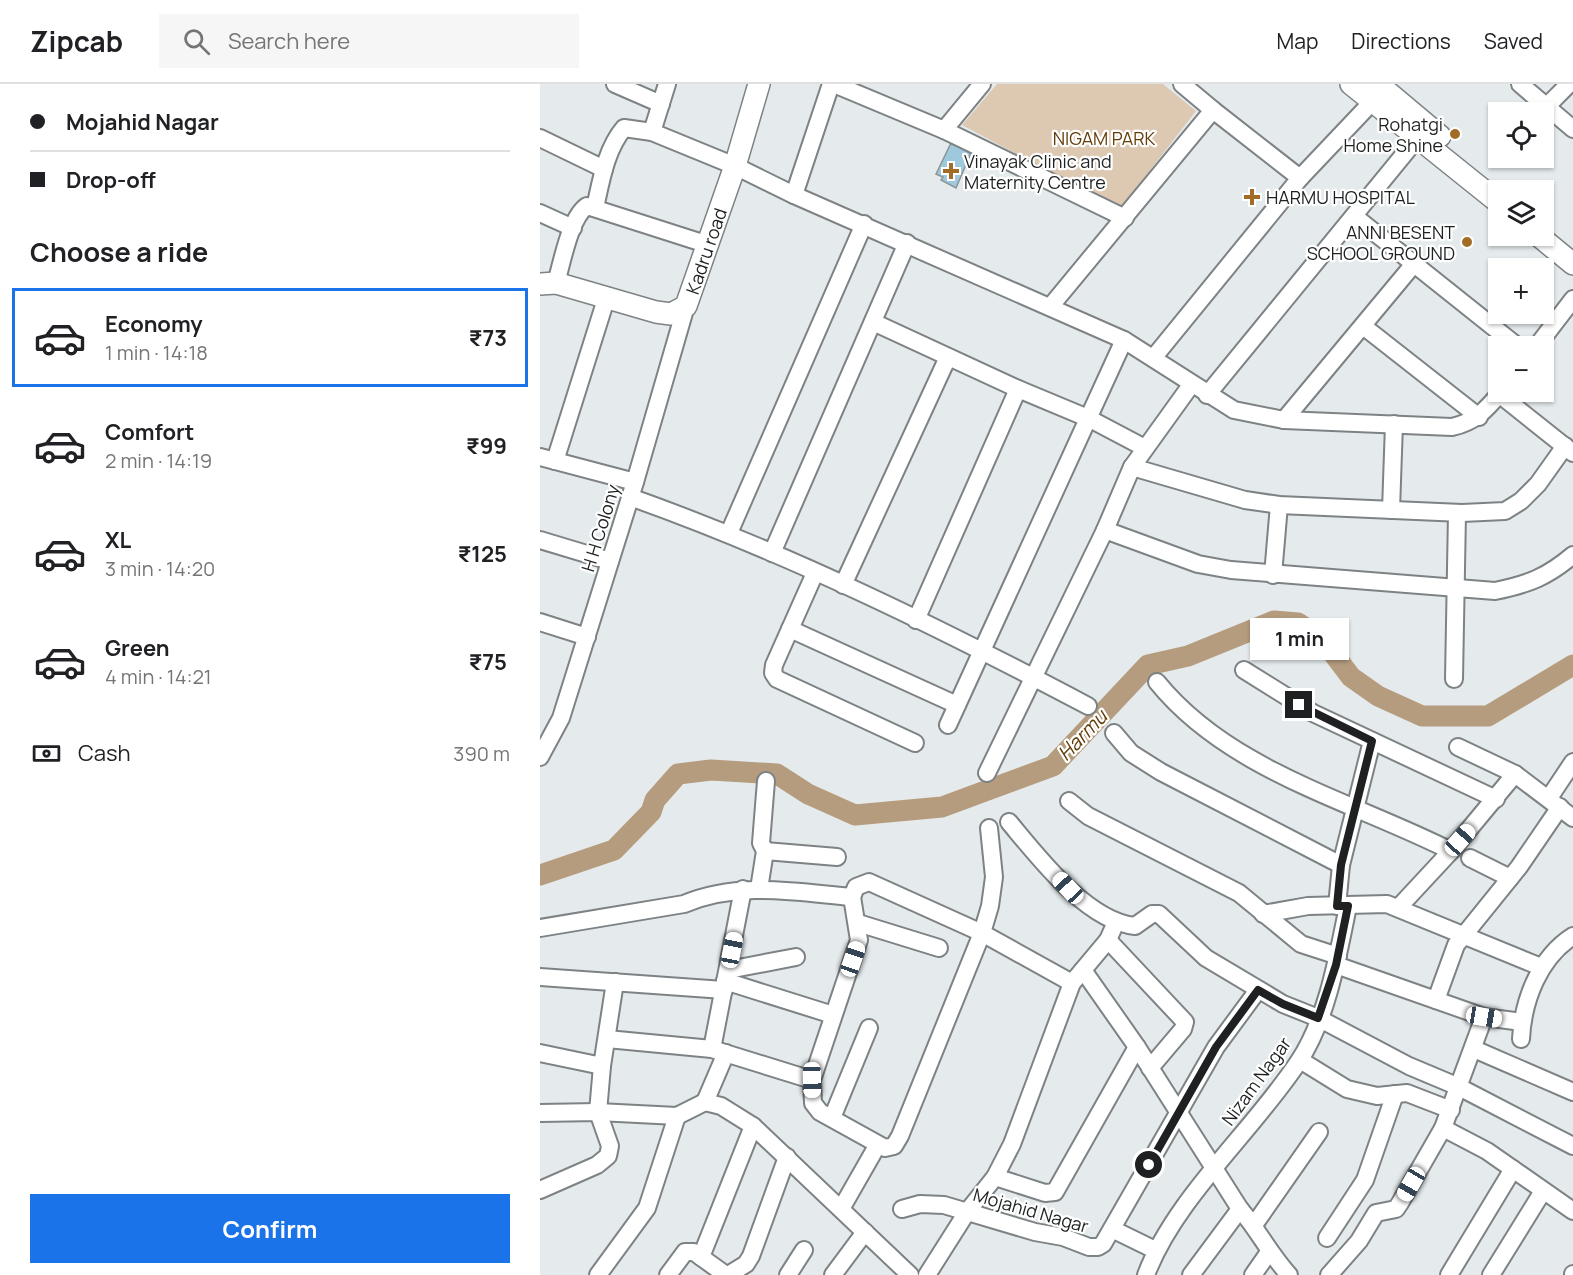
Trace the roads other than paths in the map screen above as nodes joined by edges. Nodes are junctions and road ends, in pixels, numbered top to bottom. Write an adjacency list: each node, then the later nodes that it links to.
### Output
1 (615, 84): 13 (street)
2 (667, 84): 13 (street)
3 (759, 84): 21 (main road, Kadru road)
4 (833, 84): 17 (street); 26 (street)
5 (982, 84): 17 (street)
6 (1182, 84): 14 (street)
7 (1351, 84): 10 (main road)
8 (1520, 84): 11 (street)
9 (1569, 84): 12 (street)
10 (1384, 91): 19 (main road); 23 (street); 24 (main road)
11 (1542, 102)
12 (1551, 102)
13 (661, 104): 18 (street)
14 (1213, 110): 23 (street); 30 (street)
15 (1554, 112): 16 (street)
16 (1573, 129)
17 (944, 130): 30 (street)
18 (652, 132): 21 (street); 22 (street)
19 (1419, 136): 25 (main road); 29 (street)
20 (540, 138): 22 (street)
21 (735, 166): 26 (street); 35 (main road, Kadru road)
22 (604, 169): 27 (street)
23 (1299, 177): 51 (street)
24 (1492, 180)
25 (1488, 194)
26 (794, 195): 31 (street)
27 (595, 208): 32 (street); 35 (street)
28 (540, 213): 32 (street)
29 (1354, 216): 39 (street); 54 (street)
30 (1125, 218): 44 (street)
31 (864, 224): 34 (street); 70 (street)
32 (573, 228): 40 (street)
33 (1554, 232): 37 (main road)
34 (907, 243): 44 (street); 45 (street)
35 (709, 245): 43 (main road, Kadru road)
36 (1551, 246): 38 (main road)
37 (1573, 248)
38 (1573, 264)
39 (1413, 265): 46 (street); 47 (street)
40 (544, 283): 41 (main road, Kadru road)
41 (608, 296): 43 (main road, Kadru road); 63 (street)
42 (1573, 299): 48 (street)
43 (686, 306): 65 (street, H H Colony)
44 (1050, 307): 49 (street)
45 (873, 322): 50 (street); 72 (street)
46 (1363, 326): 57 (street); 59 (street)
47 (1504, 336)
48 (1545, 336)
49 (1124, 340): 51 (street); 58 (street)
50 (948, 357): 53 (street); 77 (street)
51 (1154, 357): 52 (street)
52 (1191, 385): 54 (street); 61 (street)
53 (1018, 389): 58 (street); 79 (street)
54 (1207, 395): 59 (street)
55 (1492, 402): 57 (street)
56 (1511, 402): 62 (street)
57 (1479, 417): 60 (street)
58 (1090, 419): 61 (street); 83 (street)
59 (1284, 420): 60 (street)
60 (1394, 424): 67 (street)
61 (1145, 448): 64 (street)
62 (1569, 450): 68 (street)
63 (547, 459): 65 (street)
64 (1132, 467): 66 (street); 69 (street)
65 (633, 490): 70 (street); 74 (street, H H Colony)
66 (1279, 505): 67 (street); 76 (street)
67 (1391, 510): 68 (street)
68 (1457, 513): 78 (street)
69 (1105, 530): 76 (street); 85 (street)
70 (729, 533): 72 (street)
71 (540, 540): 74 (street)
72 (772, 553): 75 (street)
73 (1573, 555): 78 (street)
74 (610, 561): 82 (street, H H Colony)
75 (815, 573): 77 (street); 81 (street)
76 (1273, 575): 78 (street)
77 (843, 585): 79 (street)
78 (1455, 588): 86 (street)
79 (916, 620): 83 (street)
80 (540, 622): 82 (street)
81 (790, 629): 88 (street); 93 (street)
82 (587, 637): 95 (street, H H Colony)
83 (982, 651): 85 (street); 88 (street)
84 (1244, 670): 92 (street)
85 (1035, 678): 89 (street); 97 (street)
86 (1454, 679)
87 (1157, 682): 103 (street)
88 (957, 705): 90 (street)
89 (1088, 706)
90 (948, 724)
91 (1114, 733): 111 (street)
92 (1372, 741): 100 (street); 103 (street, Nizam Nagar)
93 (915, 743)
94 (1458, 747): 98 (street)
95 (540, 757)
96 (1573, 762): 102 (street)
97 (987, 773)
98 (1515, 774): 100 (street); 102 (street)
99 (766, 781): 107 (street)
100 (1496, 799): 108 (street)
101 (1069, 801): 117 (street)
102 (1554, 802): 104 (street); 112 (street)
103 (1353, 809): 108 (street); 111 (street, Nizam Nagar)
104 (1573, 818)
105 (1009, 822): 118 (street)
106 (989, 828): 121 (street)
107 (765, 851): 109 (street); 113 (street)
108 (1451, 851): 116 (street)
109 (837, 857)
110 (1470, 858): 112 (street)
111 (1341, 865): 115 (street, Nizam Nagar)
112 (1510, 878): 122 (street)
113 (751, 889): 114 (street); 120 (street); 131 (street)
114 (852, 897): 119 (street); 121 (street)
115 (1343, 906): 116 (street); 117 (street); 127 (street, Nizam Nagar)
116 (1399, 907): 122 (street)
117 (1263, 914): 127 (street)
118 (1116, 922): 124 (street); 134 (street)
119 (858, 923): 125 (street); 136 (street)
120 (540, 928)
121 (982, 933): 133 (street); 162 (street)
122 (1467, 935): 128 (street); 135 (street)
123 (1573, 936): 128 (street)
124 (1108, 940): 129 (street); 147 (street)
125 (939, 948)
126 (796, 957): 131 (street)
127 (1337, 961): 135 (street); 138 (street, Nizam Nagar)
128 (1541, 967): 137 (street)
129 (1083, 970): 133 (street); 141 (street)
130 (540, 976): 132 (street)
131 (726, 980): 132 (street); 136 (street); 143 (street)
132 (615, 982): 140 (street)
133 (1072, 983): 167 (street)
134 (1258, 990): 138 (street); 154 (street, Mojahid Nagar)
135 (1436, 1000): 137 (street)
136 (833, 1016): 148 (street)
137 (1484, 1017): 142 (street)
138 (1318, 1018): 145 (street, Nizam Nagar); 149 (street)
139 (869, 1028): 158 (street)
140 (607, 1039): 143 (street); 146 (street)
141 (1137, 1047): 147 (street); 167 (street)
142 (1474, 1049): 149 (street); 150 (street)
143 (719, 1051): 148 (street); 152 (street)
144 (540, 1053): 146 (street)
145 (1300, 1060): 151 (street); 165 (street, Nizam Nagar)
146 (602, 1066): 155 (street)
147 (1150, 1068): 154 (street)
148 (812, 1080): 158 (street)
149 (1459, 1087): 153 (street); 163 (street)
150 (1573, 1092)
151 (1395, 1094): 153 (street); 178 (street)
152 (705, 1102): 157 (street); 159 (street)
153 (1451, 1110): 160 (street)
154 (1178, 1111): 165 (street); 176 (street, Mojahid Nagar)
155 (598, 1112): 156 (street); 157 (street); 168 (street)
156 (540, 1113)
157 (677, 1116): 183 (street)
158 (832, 1118): 162 (street)
159 (753, 1126): 164 (street); 182 (street)
160 (1443, 1128): 166 (street); 194 (street)
161 (1319, 1132): 175 (street)
162 (877, 1146): 170 (street)
163 (1573, 1146)
164 (786, 1157): 170 (street); 185 (street)
165 (1214, 1169): 172 (street); 180 (street, Nizam Nagar)
166 (1513, 1169): 169 (street); 195 (street)
167 (995, 1177): 174 (street)
168 (540, 1190)
169 (1543, 1191): 173 (street); 196 (street)
170 (841, 1209): 177 (street)
171 (902, 1209): 174 (street, Mojahid Nagar)
172 (1240, 1209): 175 (street); 191 (street)
173 (1573, 1211)
174 (967, 1212): 176 (street, Mojahid Nagar); 189 (street)
175 (1254, 1225): 181 (street)
176 (1112, 1229): 180 (street)
177 (865, 1232): 187 (street); 188 (street)
178 (1327, 1238)
179 (804, 1250): 186 (street)
180 (1155, 1250): 190 (street, Nizam Nagar)
181 (1269, 1251): 192 (street); 193 (street)
182 (701, 1257): 184 (street); 185 (street)
183 (598, 1275)
184 (668, 1275)
185 (727, 1275)
186 (788, 1275)
187 (833, 1275)
188 (910, 1275)
189 (927, 1275)
190 (1146, 1275)
191 (1191, 1275)
192 (1253, 1275)
193 (1288, 1275)
194 (1329, 1275)
195 (1449, 1275)
196 (1491, 1275)

